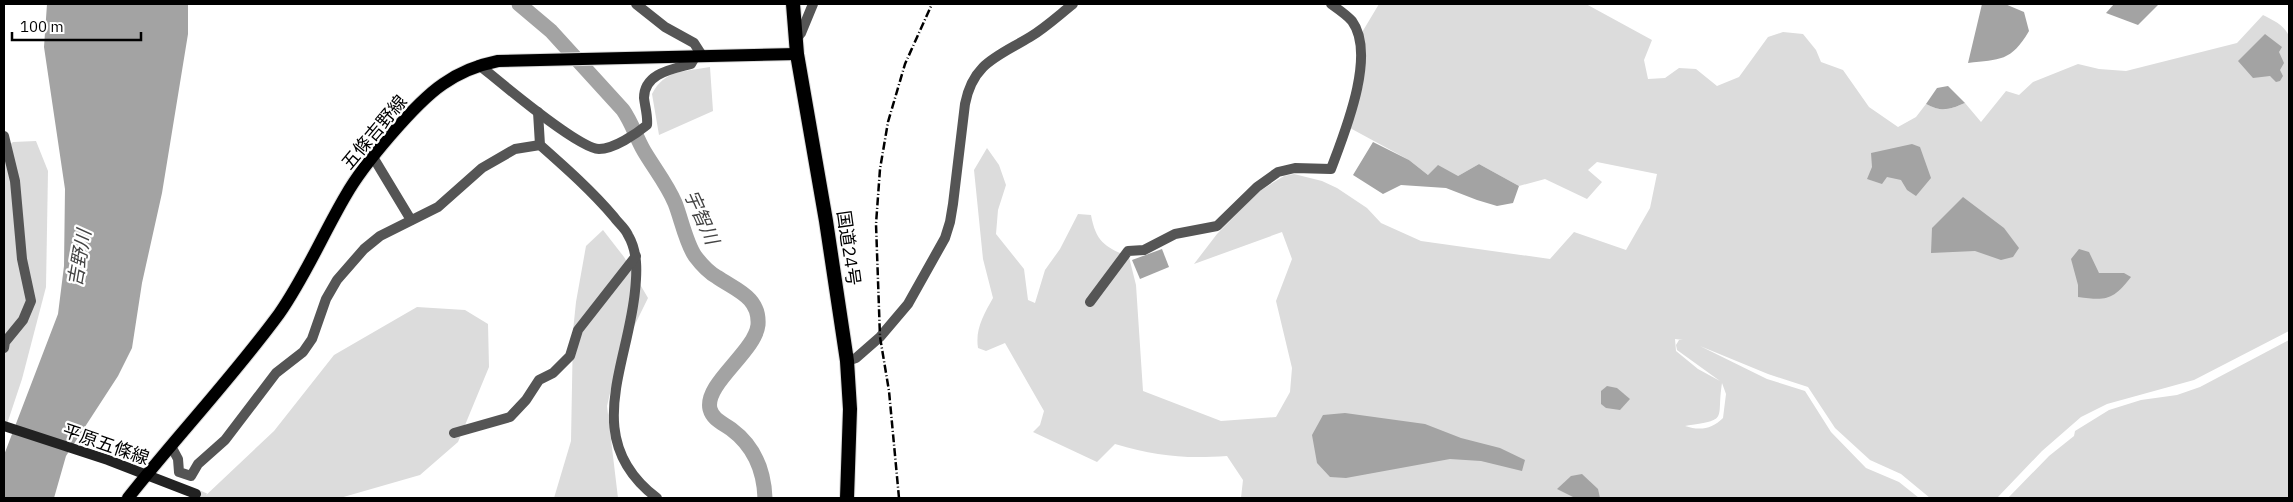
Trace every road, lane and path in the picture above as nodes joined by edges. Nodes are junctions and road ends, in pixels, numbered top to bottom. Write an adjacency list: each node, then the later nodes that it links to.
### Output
1 (636, 4): 8 (street)
2 (793, 4): 6 (highway, 国道24号)
3 (813, 4): 6 (street)
4 (1073, 4): 18 (street)
5 (1331, 4): 16 (street)
6 (796, 39): 7 (highway, 国道24号)
7 (797, 54): 8 (main road, 五條吉野線); 18 (highway, 国道24号)
8 (699, 57): 9 (main road, 五條吉野線); 10 (street)
9 (479, 65): 10 (street); 13 (main road, 五條吉野線)
10 (538, 112): 12 (street)
11 (4, 136): 17 (street)
12 (540, 145): 14 (street); 15 (street)
13 (373, 157): 14 (street); 21 (main road, 五條吉野線)
14 (411, 220): 21 (street)
15 (636, 256): 20 (street); 25 (street)
16 (1090, 302)
17 (4, 348)
18 (847, 361): 26 (highway, 国道24号)
19 (4, 426): 22 (main road, 平原五條線)
20 (454, 433)
21 (171, 446): 22 (main road, 五條吉野線)
22 (147, 475): 23 (main road, 平原五條線); 24 (main road, 五條吉野線)
23 (196, 494)
24 (128, 498)
25 (657, 498)
26 (847, 498)

